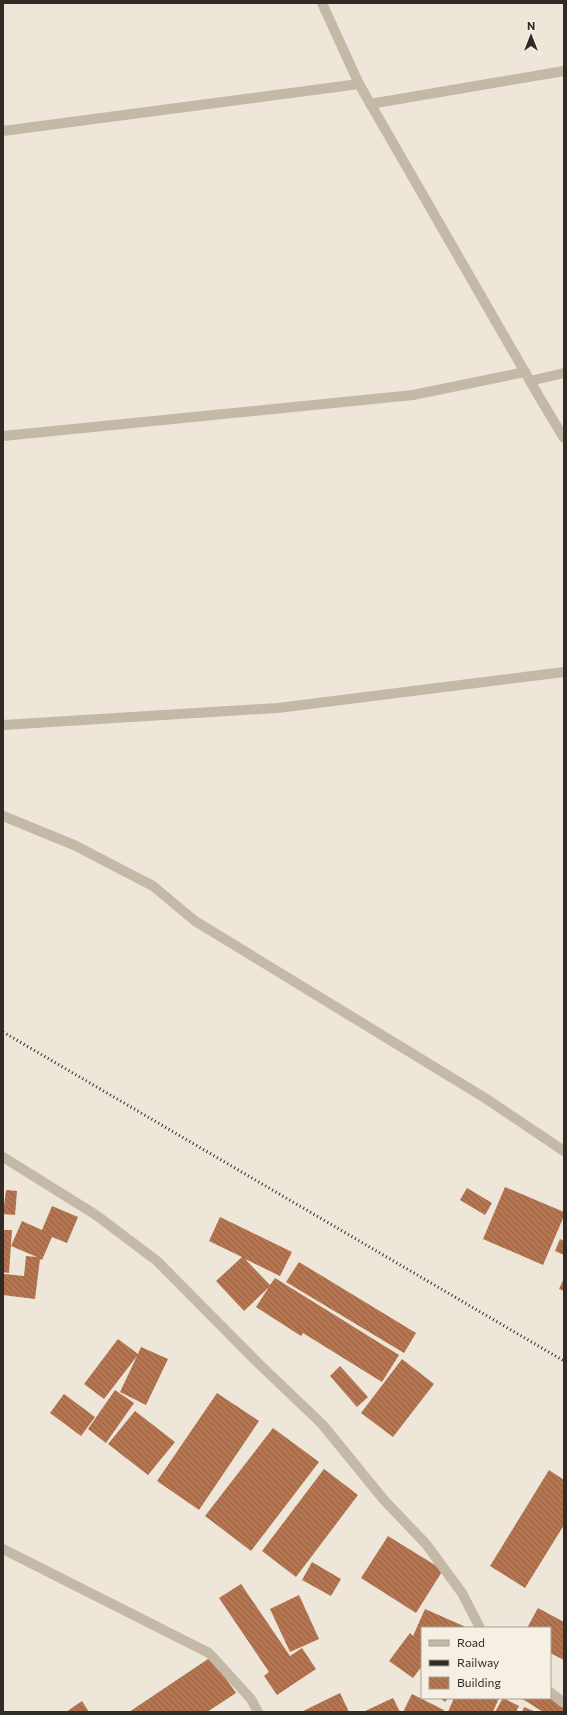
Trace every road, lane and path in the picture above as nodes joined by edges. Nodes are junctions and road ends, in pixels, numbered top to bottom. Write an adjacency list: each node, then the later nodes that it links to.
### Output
1 (322, 3): 3 (street)
2 (564, 72): 4 (street)
3 (359, 84): 4 (street); 5 (street)
4 (370, 104): 7 (street)
5 (3, 131)
6 (564, 373): 7 (street)
7 (527, 376): 8 (street); 9 (street)
8 (3, 436)
9 (564, 438)
10 (564, 672): 11 (street)
11 (3, 725)
12 (3, 816): 13 (street)
13 (564, 1151)
14 (3, 1157): 16 (street)
15 (3, 1550): 19 (street)
16 (479, 1627)
17 (551, 1693): 18 (street)
18 (564, 1703)
19 (258, 1712)

